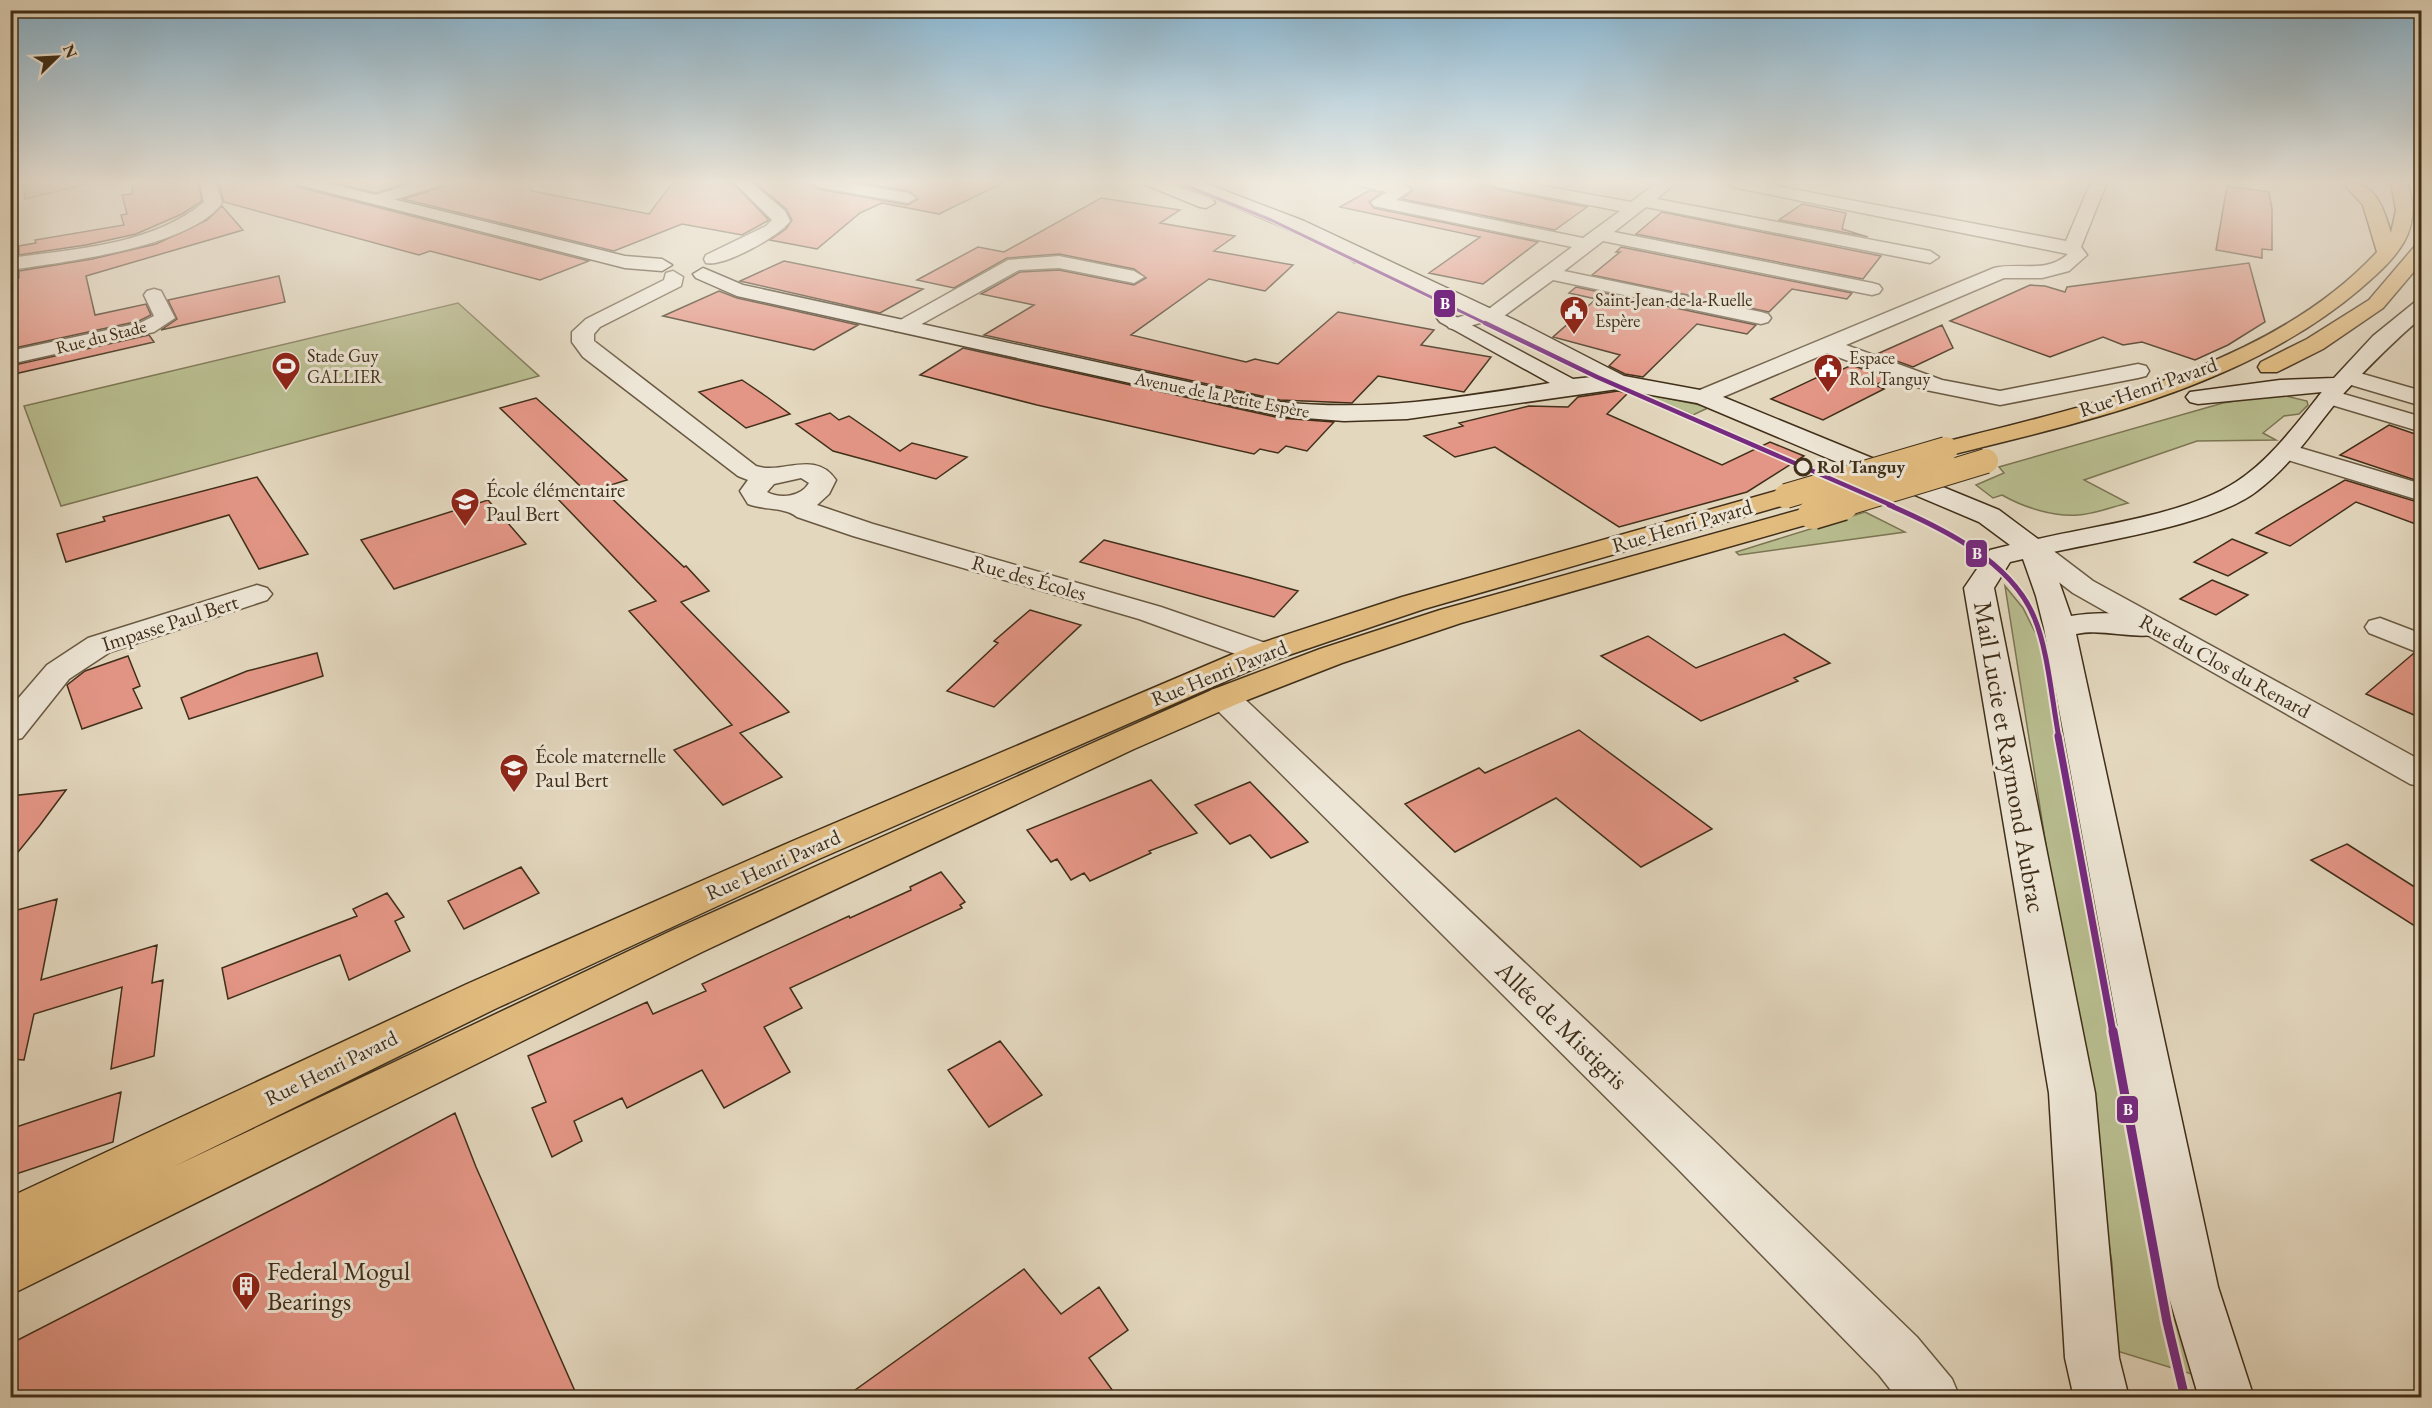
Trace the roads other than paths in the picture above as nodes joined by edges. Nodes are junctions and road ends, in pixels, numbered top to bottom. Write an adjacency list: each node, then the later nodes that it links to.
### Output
1 (98, 248): 15 (street)
2 (568, 248): 17 (street)
3 (737, 248): 16 (street)
4 (1307, 248): 25 (street)
5 (1345, 248): 23 (street)
6 (1584, 248): 18 (street)
7 (1639, 248): 20 (street)
8 (1882, 248): 14 (street)
9 (2072, 248): 27 (street)
10 (2386, 248): 13 (main road)
11 (2390, 248): 13 (main road, Rue Henri Pavard)
12 (2421, 250): 34 (main road, Rue Henri Pavard)
13 (2387, 253): 41 (main road, Rue Henri Pavard, bridge)
14 (1930, 256)
15 (10, 264)
16 (704, 264): 17 (street); 26 (street, Avenue de la Petite Espère)
17 (671, 267): 38 (street)
18 (1550, 273): 23 (street); 24 (street)
19 (1134, 278): 26 (street)
20 (1872, 289)
21 (154, 295): 28 (street, Rue du Stade)
22 (2421, 306): 32 (street)
23 (1486, 315): 25 (street); 30 (street)
24 (1761, 318)
25 (1456, 324): 31 (street)
26 (902, 327): 31 (street, Avenue de la Petite Espère)
27 (1826, 345): 29 (street); 33 (street)
28 (10, 358)
29 (2138, 371)
30 (1618, 382): 31 (street, Avenue de la Petite Espère); 33 (street, Rue du Clos du Renard)
31 (1571, 385)
32 (2336, 391): 34 (street); 35 (street); 36 (street); 37 (street)
33 (1703, 397): 42 (street, Rue du Clos du Renard)
34 (2198, 397): 41 (main road, Rue Henri Pavard, bridge)
35 (2421, 399)
36 (2421, 425)
37 (2287, 452): 39 (street); 42 (street)
38 (766, 477): 40 (street, Rue des Écoles); 40 (street, Rue des Écoles)
39 (2421, 493)
40 (795, 502): 48 (street, Rue des Écoles)
41 (1799, 505): 48 (main road, Rue Henri Pavard); 49 (main road, Rue Henri Pavard)
42 (2033, 549): 44 (street, Rue du Clos du Renard); 46 (street); 57 (street, Mail Lucie et Raymond Aubrac)
43 (257, 594): 50 (street, Impasse Paul Bert)
44 (2153, 627): 46 (street); 51 (street, Rue du Clos du Renard)
45 (2380, 627): 47 (street)
46 (2059, 628): 58 (street)
47 (2421, 645)
48 (1263, 653): 52 (main road, Rue Henri Pavard)
49 (1223, 697): 53 (main road, Rue Henri Pavard); 54 (street, Allée de Mistigris)
50 (10, 730)
51 (2421, 776)
52 (10, 1222)
53 (10, 1271)
54 (1898, 1356): 55 (street); 56 (street)
55 (1933, 1398)
56 (1952, 1398)
57 (2102, 1398)
58 (2227, 1398)

